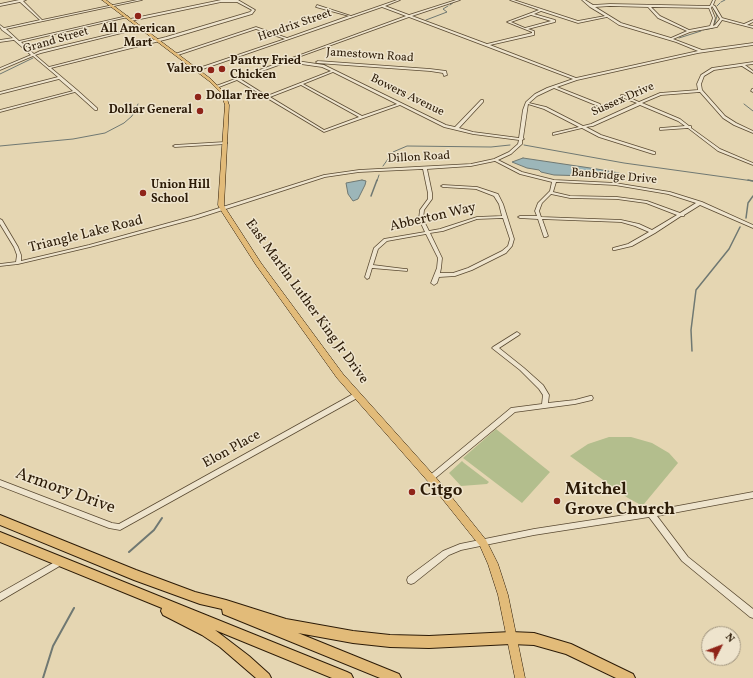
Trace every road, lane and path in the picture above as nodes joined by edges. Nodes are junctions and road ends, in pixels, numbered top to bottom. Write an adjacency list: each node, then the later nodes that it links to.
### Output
1 (21, 0): 2 (street); 10 (street); 24 (street)
2 (25, 0)
3 (104, 0): 11 (main road, East Martin Luther King Jr Drive)
4 (141, 0): 11 (street)
5 (399, 0): 13 (street, Hendrix Street)
6 (459, 0): 20 (street)
7 (511, 0): 17 (street)
8 (583, 0): 14 (street)
9 (714, 0): 16 (street)
10 (0, 5)
11 (112, 6): 22 (main road, East Martin Luther King Jr Drive); 24 (street)
12 (317, 6): 19 (street)
13 (383, 6): 19 (street, Hendrix Street); 20 (street)
14 (591, 6): 15 (street); 21 (street)
15 (649, 6): 16 (street); 32 (street)
16 (711, 6): 23 (street); 27 (street)
17 (541, 10): 18 (street); 21 (street)
18 (532, 14): 31 (street); 31 (street)
19 (350, 16): 34 (street, Hendrix Street)
20 (408, 16): 40 (street); 44 (street)
21 (607, 16): 35 (street)
22 (129, 18): 30 (main road, East Martin Luther King Jr Drive); 36 (street); 38 (street)
23 (721, 19): 26 (street); 27 (street)
24 (42, 21): 29 (street)
25 (753, 21): 26 (street)
26 (744, 25): 28 (street)
27 (711, 27): 32 (street)
28 (753, 27)
29 (2, 28): 33 (street)
30 (141, 28): 36 (main road, East Martin Luther King Jr Drive); 43 (street, Grand Street)
31 (524, 29): 40 (street)
32 (689, 30): 35 (street)
33 (14, 38): 37 (street); 38 (street)
34 (286, 38): 42 (street); 49 (street, Hendrix Street)
35 (671, 39): 41 (street)
36 (158, 40): 42 (main road, East Martin Luther King Jr Drive); 47 (street)
37 (0, 41)
38 (18, 42): 43 (street)
39 (753, 44): 41 (street)
40 (487, 45): 55 (street)
41 (702, 51): 55 (street)
42 (177, 54): 49 (main road, East Martin Luther King Jr Drive)
43 (33, 55): 47 (street); 48 (street, Grand Street)
44 (288, 60): 50 (street, Bowers Avenue); 52 (street, Jamestown Road); 54 (street)
45 (753, 63): 46 (street)
46 (742, 64): 51 (street); 60 (street)
47 (48, 68): 53 (street)
48 (0, 69)
49 (197, 70): 57 (main road, East Martin Luther King Jr Drive)
50 (334, 71): 56 (street); 66 (street, Bowers Avenue)
51 (753, 72)
52 (445, 75)
53 (59, 78): 59 (street); 61 (street)
54 (237, 79): 57 (street); 63 (street)
55 (576, 79): 58 (street)
56 (301, 84): 63 (street); 71 (street)
57 (218, 86): 79 (main road, East Martin Luther King Jr Drive)
58 (554, 87): 65 (street); 68 (street)
59 (76, 91): 69 (street); 70 (street)
60 (701, 91): 67 (street, Sussex Drive); 76 (street)
61 (0, 92)
62 (622, 96): 67 (street)
63 (267, 97): 71 (street)
64 (482, 101): 74 (street)
65 (527, 103): 72 (street); 78 (street)
66 (399, 104): 71 (street); 74 (street, Bowers Avenue)
67 (639, 104): 72 (street, Sussex Drive); 73 (street)
68 (599, 105)
69 (96, 109)
70 (0, 111)
71 (361, 117)
72 (583, 128): 77 (street, Sussex Drive); 81 (street)
73 (690, 128): 75 (street); 83 (street)
74 (456, 129): 78 (street, Bowers Avenue)
75 (661, 129)
76 (753, 132)
77 (554, 134)
78 (522, 139): 82 (street, Dillon Road)
79 (225, 143): 80 (street); 89 (main road, East Martin Luther King Jr Drive)
80 (175, 146)
81 (654, 153)
82 (495, 160): 84 (street, Dillon Road); 85 (street, Banbridge Drive)
83 (753, 164)
84 (425, 168): 89 (street, Dillon Road); 96 (street)
85 (554, 181): 87 (street); 88 (street, Banbridge Drive)
86 (443, 186): 91 (street)
87 (550, 193): 90 (street); 93 (street)
88 (700, 203): 90 (street); 95 (street, Banbridge Drive)
89 (223, 210): 100 (street, Triangle Lake Road); 108 (main road, East Martin Luther King Jr Drive)
90 (682, 215): 97 (street)
91 (505, 217): 96 (street, Abberton Way); 104 (street)
92 (520, 217): 93 (street)
93 (538, 218): 97 (street); 98 (street)
94 (0, 220): 100 (street)
95 (753, 227)
96 (427, 232): 102 (street, Abberton Way); 104 (street)
97 (652, 232): 99 (street)
98 (546, 236)
99 (615, 249)
100 (18, 263): 101 (street, Triangle Lake Road)
101 (0, 265)
102 (370, 266): 103 (street); 105 (street, Abberton Way)
103 (405, 270)
104 (438, 275): 106 (street)
105 (367, 277)
106 (434, 283)
107 (517, 334): 110 (street)
108 (357, 395): 111 (main road, East Martin Luther King Jr Drive); 116 (street, Elon Place)
109 (590, 398): 110 (street)
110 (545, 405): 111 (street)
111 (431, 478): 118 (main road, East Martin Luther King Jr Drive)
112 (0, 483): 116 (street, Armory Drive)
113 (753, 495): 114 (street)
114 (651, 514): 118 (street); 124 (street)
115 (0, 520): 123 (highway)
116 (120, 527)
117 (0, 537): 119 (highway)
118 (483, 543): 120 (street); 125 (main road, East Martin Luther King Jr Drive)
119 (60, 562): 121 (highway); 122 (street)
120 (411, 580)
121 (129, 590): 126 (highway); 127 (highway)
122 (0, 597)
123 (194, 597): 125 (highway); 128 (highway)
124 (753, 614)
125 (511, 638): 129 (main road, East Martin Luther King Jr Drive); 130 (highway)
126 (265, 678)
127 (347, 678)
128 (395, 678)
129 (520, 678)
130 (629, 678)

